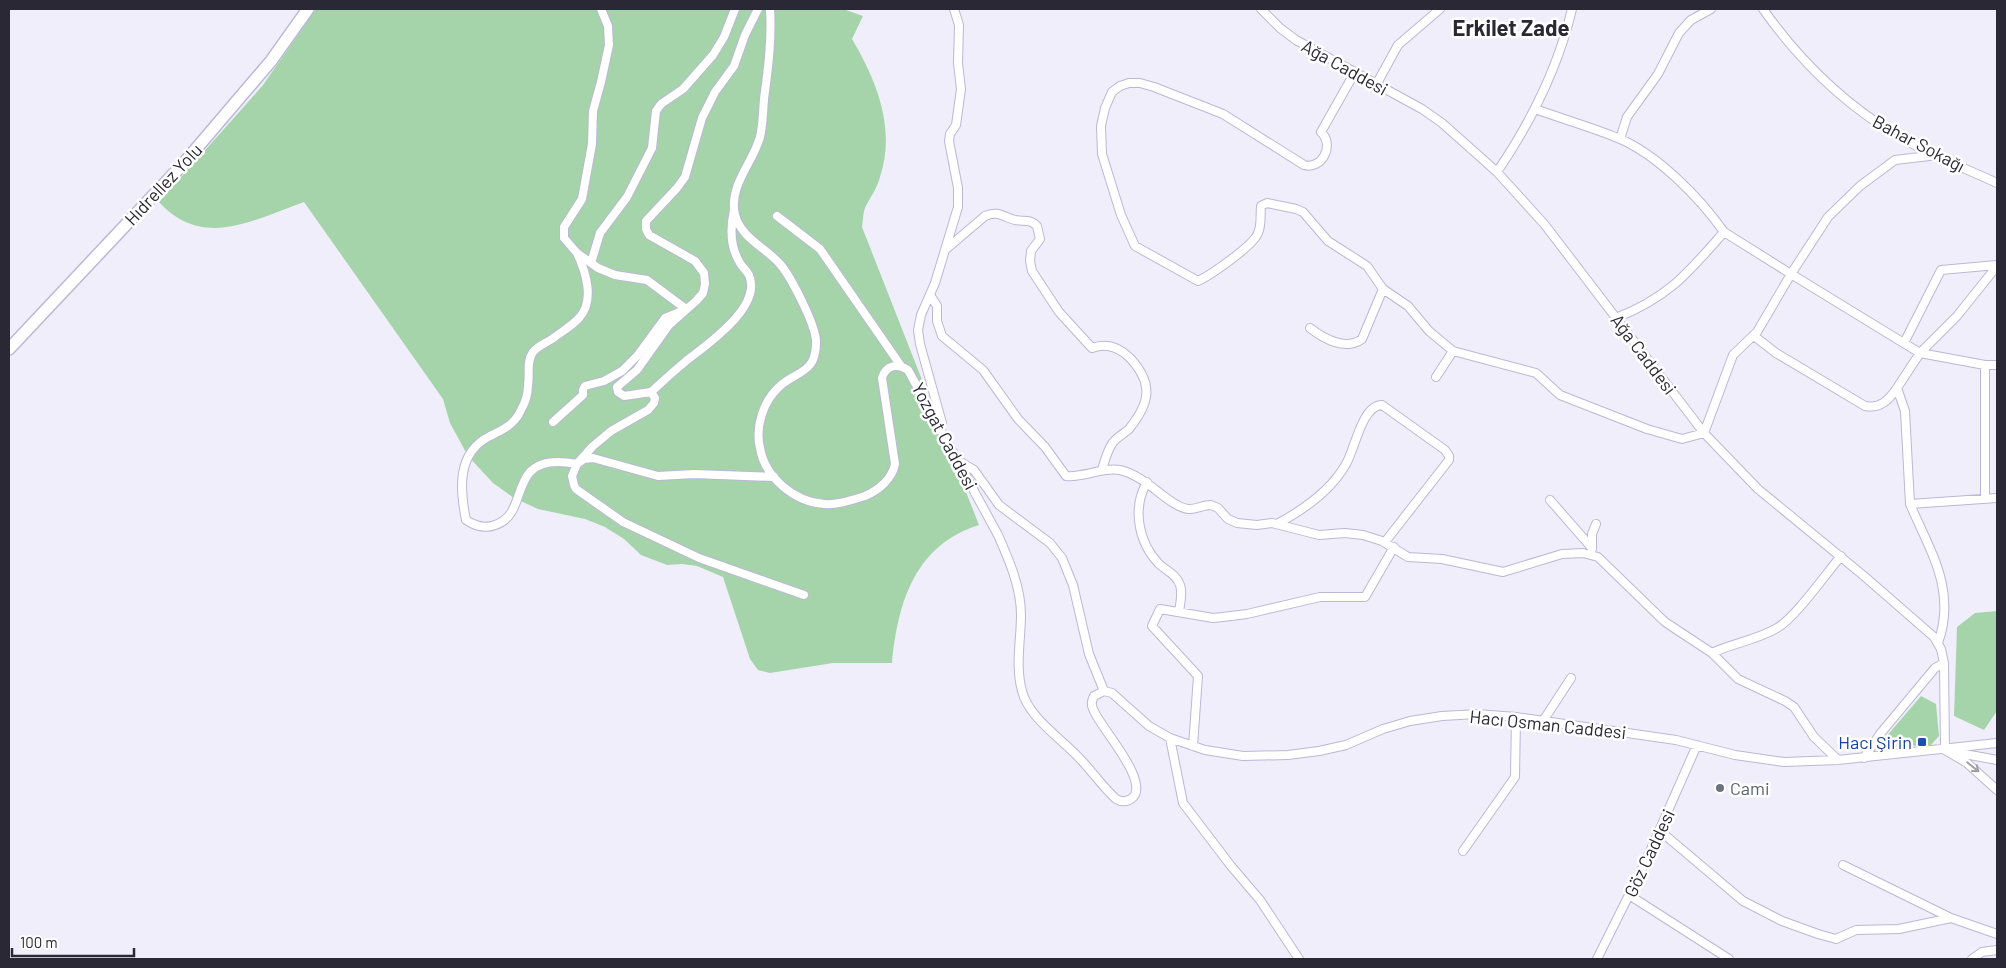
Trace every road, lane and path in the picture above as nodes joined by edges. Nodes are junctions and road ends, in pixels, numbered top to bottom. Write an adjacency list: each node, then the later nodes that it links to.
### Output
1 (308, 9): 36 (street, Hıdrellez Yolu)
2 (601, 9): 25 (street)
3 (735, 9): 26 (street)
4 (758, 9): 31 (street)
5 (770, 9): 21 (street)
6 (954, 9): 24 (street)
7 (1261, 9): 12 (street, Ağa Caddesi)
8 (1440, 9): 13 (street)
9 (1572, 9): 14 (street)
10 (1710, 9): 15 (street)
11 (1763, 9): 16 (street, Bahar Sokağı)
12 (1355, 72): 13 (street, Ağa Caddesi); 29 (street)
13 (1376, 85): 17 (street, Ağa Caddesi)
14 (1535, 109): 15 (street); 17 (street)
15 (1620, 139): 23 (street)
16 (1938, 155): 19 (street, Bahar Sokağı); 28 (street)
17 (1497, 172): 32 (street, Ağa Caddesi)
18 (1997, 174): 19 (street)
19 (1986, 178): 20 (street, Bahar Sokağı)
20 (1997, 183)
21 (734, 210): 44 (street); 51 (street, Yozgat Caddesi)
22 (777, 216): 41 (street)
23 (1724, 232): 28 (street); 32 (street)
24 (944, 250): 30 (street); 50 (street)
25 (577, 253): 26 (street); 49 (street)
26 (591, 263): 31 (street)
27 (1997, 266): 35 (street); 38 (street)
28 (1791, 274): 34 (street); 35 (street)
29 (1382, 289): 33 (street); 37 (street)
30 (930, 295): 47 (street); 50 (street)
31 (686, 309): 44 (street); 45 (street)
32 (1616, 318): 46 (street, Ağa Caddesi)
33 (1310, 328)
34 (1754, 336): 43 (street); 46 (street)
35 (1904, 343): 38 (street)
36 (9, 349)
37 (1453, 351): 42 (street); 46 (street)
38 (1920, 353): 39 (street); 43 (street)
39 (1985, 365): 40 (street); 53 (street)
40 (1997, 365)
41 (901, 366): 47 (street, Yozgat Caddesi); 51 (street, Yozgat Caddesi)
42 (1436, 377)
43 (1897, 388): 56 (street)
44 (652, 392): 49 (street)
45 (552, 422)
46 (1704, 433): 62 (street, Ağa Caddesi)
47 (946, 437): 48 (street, Yozgat Caddesi)
48 (959, 461): 69 (street); 69 (street, Yozgat Caddesi)
49 (577, 464): 51 (street); 63 (street)
50 (1102, 469): 52 (street)
51 (774, 477)
52 (1147, 482): 57 (street); 64 (street)
53 (1985, 497): 54 (street); 56 (street)
54 (1997, 498)
55 (1550, 500): 61 (street)
56 (1910, 504): 65 (street)
57 (1277, 524): 59 (street); 59 (street)
58 (1596, 524): 61 (street)
59 (1385, 542): 60 (street)
60 (1394, 547): 61 (street); 64 (street)
61 (1593, 552): 66 (street)
62 (1841, 556): 65 (street, Ağa Caddesi); 66 (street)
63 (804, 596)
64 (1179, 612): 75 (street)
65 (1938, 643): 67 (street, Ağa Caddesi)
66 (1712, 652): 78 (street)
67 (1944, 663): 76 (street, Ağa Caddesi); 77 (street)
68 (1570, 678): 71 (street)
69 (1108, 692): 72 (street, Hacı Osman Caddesi)
70 (1516, 717): 71 (street, Hacı Osman Caddesi); 75 (street, Hacı Osman Caddesi); 82 (street)
71 (1543, 721): 74 (street, Hacı Osman Caddesi)
72 (1170, 738): 75 (street, Hacı Osman Caddesi); 88 (street)
73 (1997, 743): 76 (street)
74 (1697, 745): 78 (street, Hacı Osman Caddesi); 81 (street, Göz Caddesi)
75 (1193, 746)
76 (1944, 750): 77 (street, Hacı Osman Caddesi); 79 (street); 80 (street, one-way to 80)
77 (1864, 758): 78 (street, Hacı Osman Caddesi)
78 (1838, 760)
79 (1997, 760)
80 (1997, 790)
81 (1659, 830): 84 (street, Göz Caddesi); 85 (street)
82 (1462, 851)
83 (1843, 865): 85 (street)
84 (1629, 896): 89 (street, Göz Caddesi); 90 (street)
85 (1951, 918): 86 (street)
86 (1997, 934)
87 (1997, 950): 91 (street)
88 (1299, 959)
89 (1598, 959)
90 (1729, 959)
91 (1972, 959)

